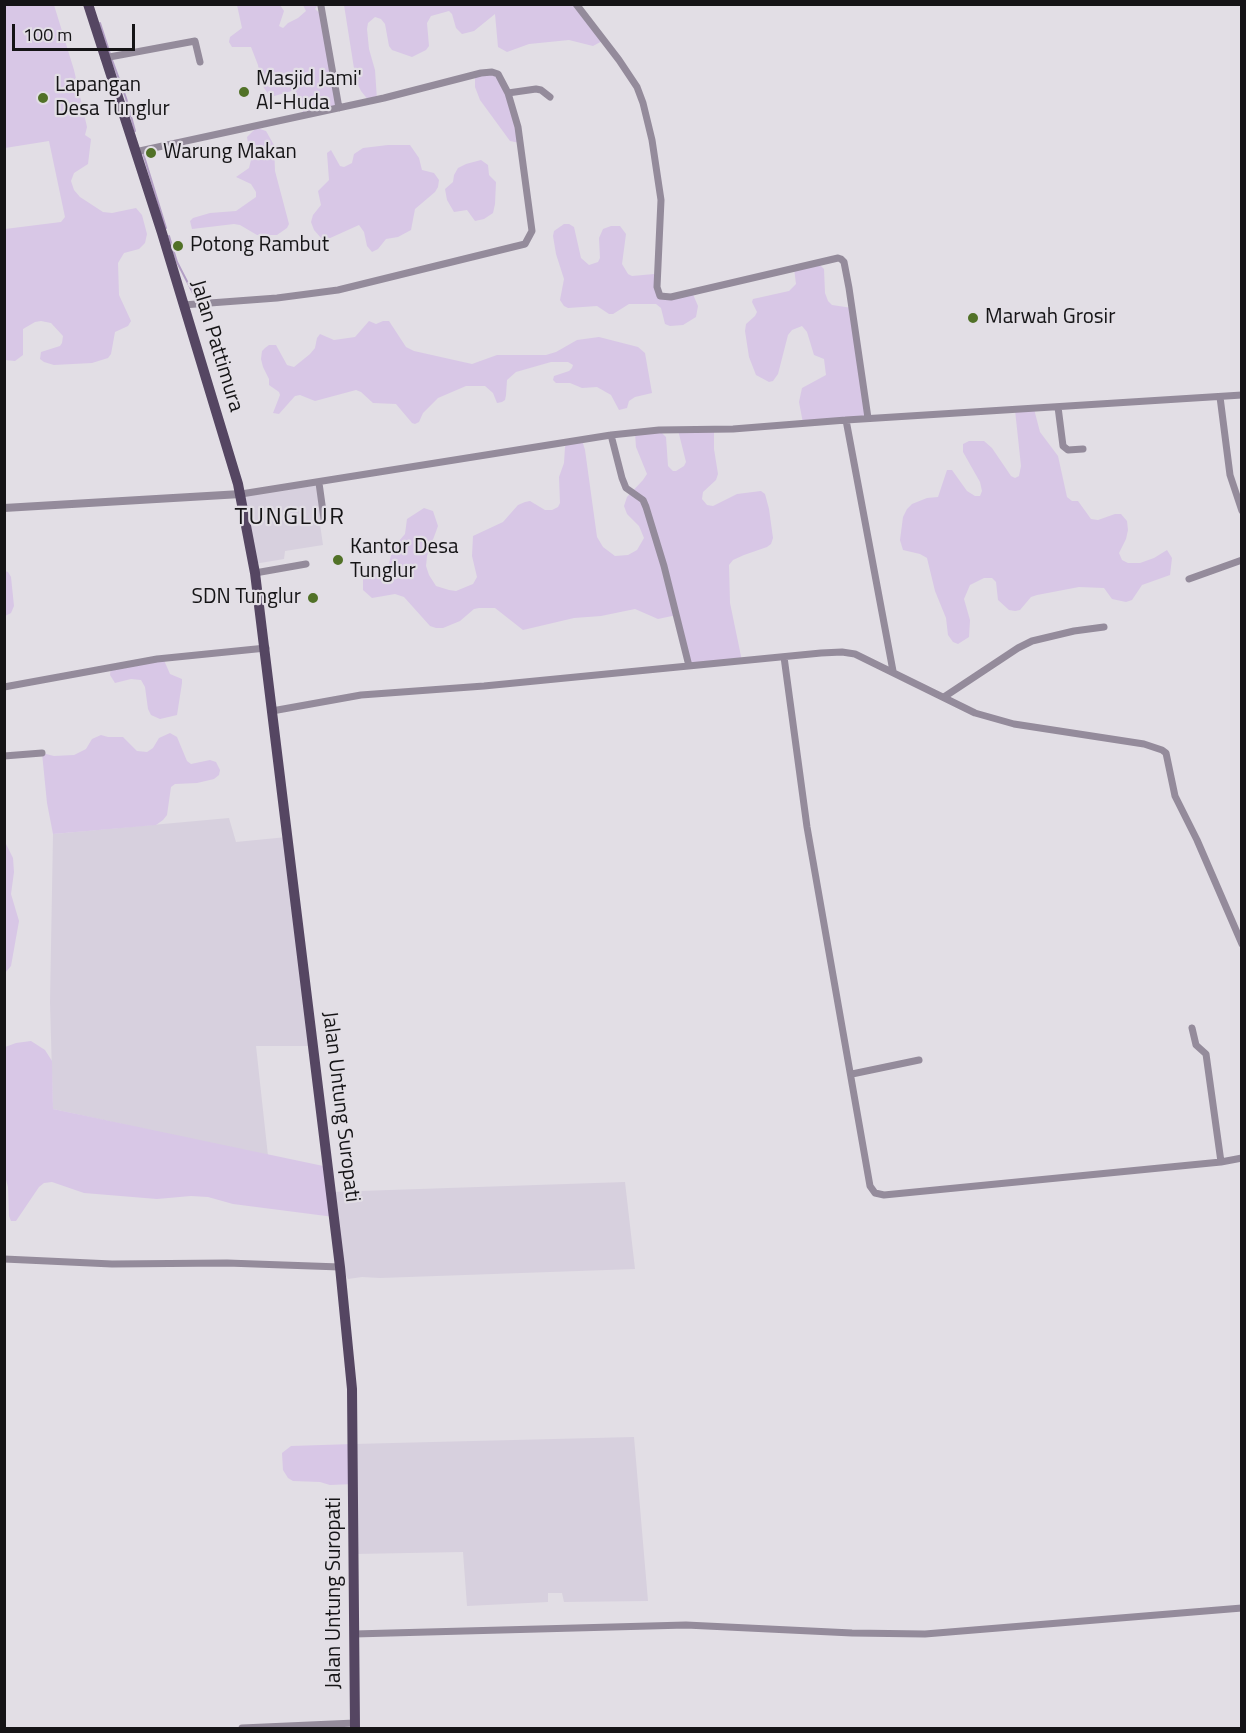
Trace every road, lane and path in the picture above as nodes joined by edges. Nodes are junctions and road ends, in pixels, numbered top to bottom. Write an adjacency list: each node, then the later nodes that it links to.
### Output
1 (88, 4): 4 (main road, Jalan Pattimura)
2 (576, 4): 14 (street)
3 (321, 6): 8 (street)
4 (106, 58): 5 (street); 9 (main road, Jalan Pattimura)
5 (200, 62)
6 (508, 93): 7 (street); 8 (street); 10 (street)
7 (550, 98)
8 (339, 108): 9 (street)
9 (140, 151): 10 (main road, Jalan Pattimura)
10 (183, 305): 19 (main road, Jalan Pattimura)
11 (1242, 395): 12 (street)
12 (1220, 397): 13 (street); 21 (street)
13 (1058, 407): 14 (street); 17 (street)
14 (868, 418): 15 (street)
15 (846, 420): 16 (street); 31 (street)
16 (611, 435): 18 (street); 30 (street)
17 (1083, 449)
18 (320, 483): 19 (street); 22 (street)
19 (241, 494): 20 (street); 25 (main road, Jalan Untung Suropati)
20 (4, 508)
21 (1242, 511)
22 (324, 519)
23 (1242, 560): 26 (street)
24 (306, 564): 25 (street)
25 (255, 573): 28 (main road, Jalan Untung Suropati)
26 (1189, 579)
27 (1104, 627): 33 (street)
28 (266, 648): 32 (street); 34 (main road, Jalan Untung Suropati)
29 (784, 657): 30 (street); 31 (street); 40 (street)
30 (689, 666): 34 (street)
31 (893, 671): 33 (street)
32 (4, 687)
33 (944, 697): 37 (street)
34 (272, 711): 44 (main road, Jalan Untung Suropati)
35 (42, 753): 36 (street)
36 (4, 756)
37 (1242, 944)
38 (1192, 1028): 42 (street)
39 (919, 1060): 40 (street)
40 (852, 1074): 42 (street)
41 (1242, 1158): 42 (street)
42 (1221, 1162)
43 (4, 1259): 44 (street)
44 (340, 1267): 46 (main road, Jalan Untung Suropati)
45 (1242, 1608): 46 (street)
46 (354, 1634): 47 (main road, Jalan Untung Suropati)
47 (355, 1726): 48 (street)
48 (243, 1728)

